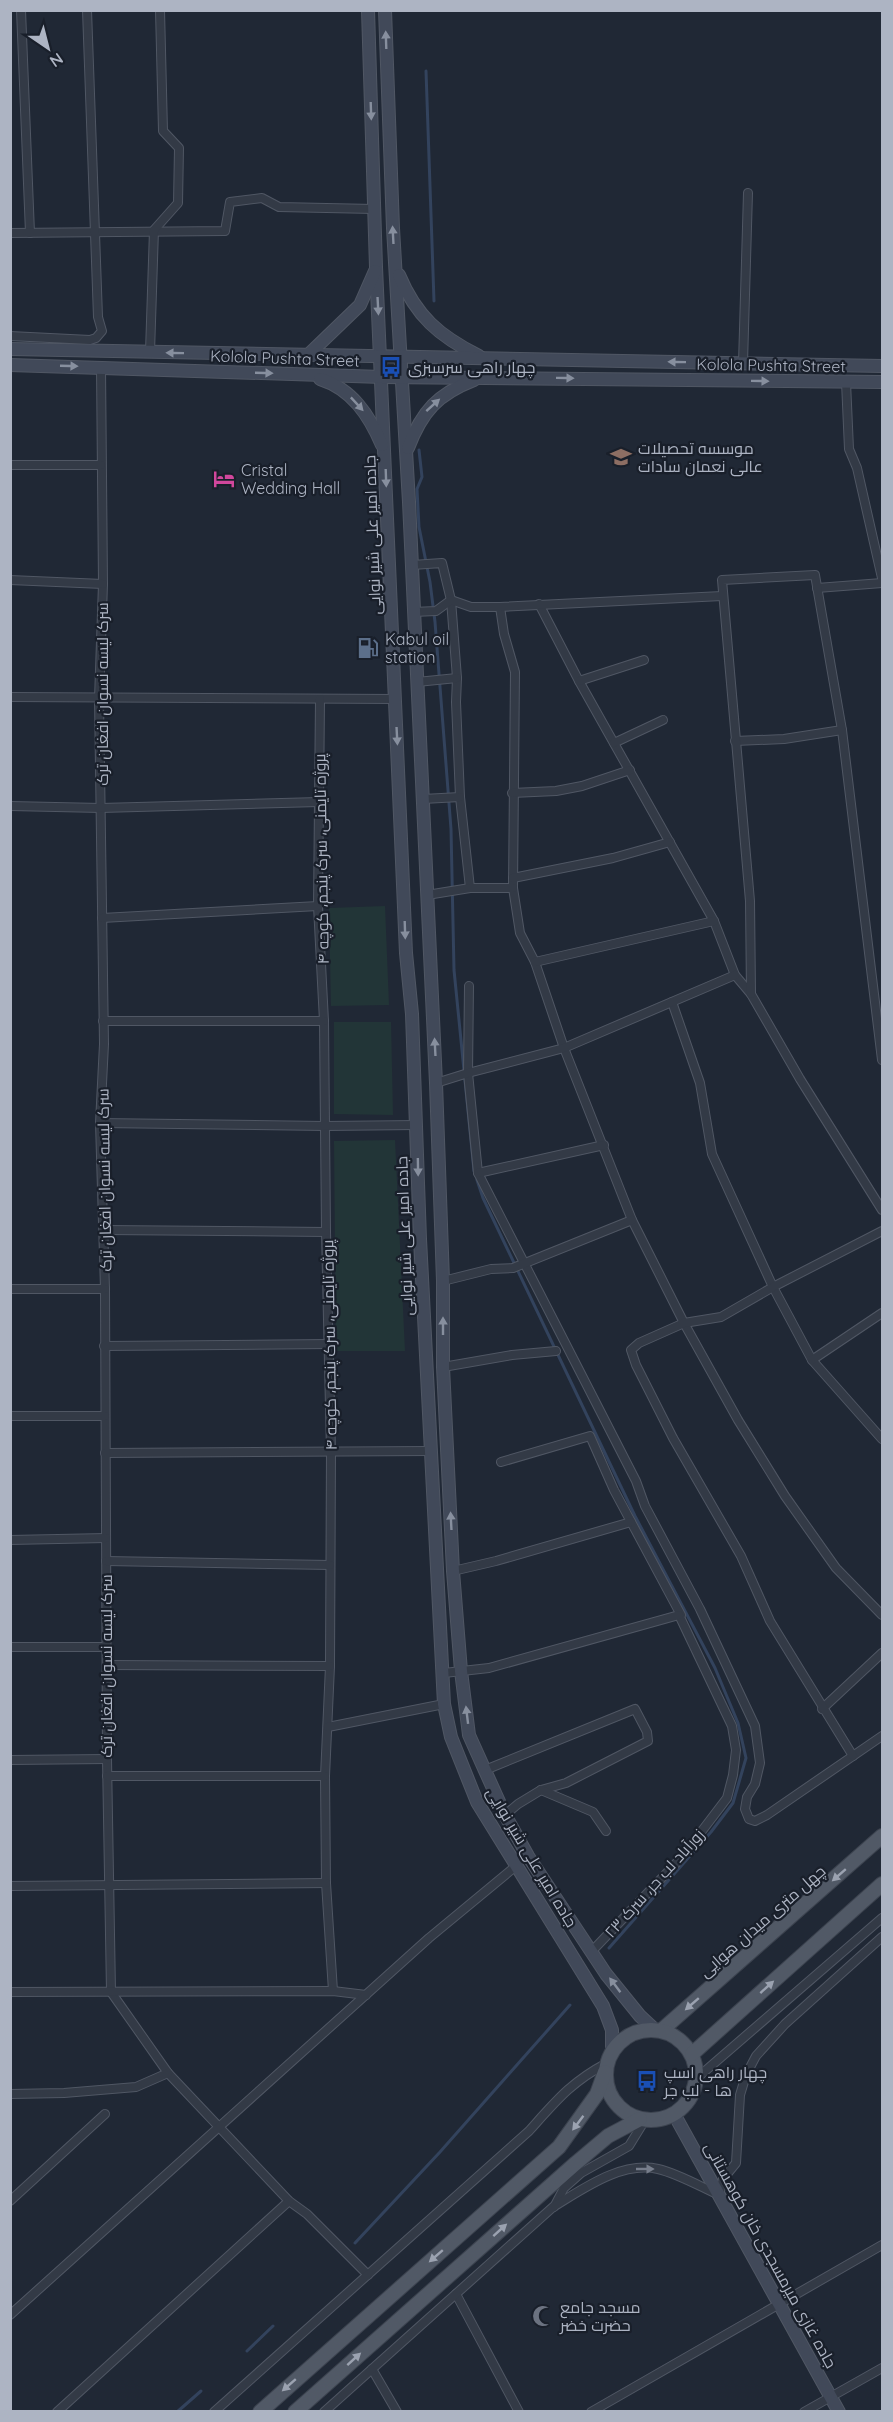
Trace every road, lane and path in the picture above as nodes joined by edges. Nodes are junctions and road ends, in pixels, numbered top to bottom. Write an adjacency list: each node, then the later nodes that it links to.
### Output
1 (21, 10): 10 (street)
2 (87, 10): 11 (street)
3 (160, 10): 8 (street)
4 (368, 10): 7 (main road, جاده امیر علی شیر نوایی, one-way to 7)
5 (385, 10): 12 (main road, one-way to 5)
6 (748, 193): 21 (street)
7 (374, 209): 8 (street); 13 (main road, جاده امیر علی شیر نوایی)
8 (154, 230): 11 (street); 16 (street)
9 (10, 233): 10 (street)
10 (30, 233): 11 (street)
11 (95, 233): 14 (street)
12 (395, 266): 19 (main road); 20 (main road)
13 (376, 267): 17 (main road); 18 (main road, جاده امیر علی شیر نوایی, one-way to 18)
14 (10, 336)
15 (10, 348): 16 (main road)
16 (150, 352): 17 (main road, one-way to 16)
17 (307, 356): 18 (main road)
18 (381, 356): 19 (main road); 26 (main road, جاده امیر علی شیر نوایی)
19 (400, 356): 20 (main road); 27 (main road)
20 (482, 358): 21 (main road, one-way to 20)
21 (743, 363): 23 (main road)
22 (10, 365): 24 (main road, Kolola Pushta Street, one-way to 24)
23 (882, 366)
24 (101, 367): 25 (main road, Kolola Pushta Street, one-way to 25); 34 (street, سرک لیسه نسوان افغان‌ ترک)
25 (308, 375): 26 (main road, Kolola Pushta Street); 32 (main road, one-way to 32)
26 (382, 377): 27 (main road, Kolola Pushta Street); 32 (main road, جاده امیر علی شیر نوایی)
27 (401, 377): 28 (main road, Kolola Pushta Street); 31 (main road)
28 (481, 377): 29 (main road, Kolola Pushta Street, one-way to 29); 31 (main road, one-way to 28)
29 (846, 382): 30 (main road, Kolola Pushta Street); 36 (street)
30 (882, 382)
31 (406, 452): 35 (main road)
32 (385, 454): 53 (main road, جاده امیر علی شیر نوایی, one-way to 53)
33 (10, 465): 34 (street)
34 (101, 465): 39 (street, سرک لیسه نسوان افغان‌ ترک)
35 (412, 565): 42 (street); 45 (main road)
36 (882, 578)
37 (10, 580): 39 (street)
38 (882, 583): 40 (street)
39 (103, 584): 51 (street, سرک لیسه نسوان افغان‌ ترک)
40 (817, 588): 41 (street); 55 (street)
41 (722, 596): 43 (street); 56 (street)
42 (451, 600): 44 (street); 45 (street); 47 (street)
43 (539, 604): 44 (street); 48 (street)
44 (500, 607): 59 (street)
45 (413, 612): 49 (main road)
46 (644, 660): 48 (street)
47 (457, 678): 49 (street); 60 (street)
48 (579, 681): 57 (street)
49 (417, 682): 61 (main road)
50 (10, 697): 51 (street)
51 (99, 699): 52 (street); 64 (street, سرک لیسه نسوان افغان‌ ترک)
52 (320, 699): 53 (street); 62 (street, پروژه تایمنی، سرک پنجم، کوچه ۴)
53 (395, 699): 84 (main road, جاده امیر علی شیر نوایی, one-way to 84)
54 (663, 720): 57 (street)
55 (842, 730): 56 (street); 80 (street)
56 (735, 741): 75 (street)
57 (614, 743): 58 (street)
58 (630, 770): 59 (street); 65 (street)
59 (512, 793): 66 (street)
60 (460, 797): 61 (street); 67 (street)
61 (423, 799): 68 (main road)
62 (319, 802): 64 (street); 69 (street, پروژه تایمنی، سرک پنجم، کوچه ۴)
63 (10, 806): 64 (street)
64 (101, 808): 70 (street, سرک لیسه نسوان افغان‌ ترک)
65 (669, 842): 66 (street); 71 (street)
66 (513, 883): 67 (street); 72 (street)
67 (471, 888): 68 (street)
68 (428, 894): 82 (main road, one-way to 68)
69 (318, 906): 70 (street); 78 (street, پروژه تایمنی، سرک پنجم، کوچه ۴)
70 (102, 918): 77 (street, سرک لیسه نسوان افغان‌ ترک)
71 (714, 921): 72 (street); 73 (street)
72 (535, 962): 79 (street)
73 (735, 975): 75 (street); 76 (street)
74 (469, 986): 81 (street)
75 (751, 994): 88 (street)
76 (672, 1002): 79 (street); 95 (street)
77 (103, 1021): 78 (street); 83 (street, سرک لیسه نسوان افغان‌ ترک)
78 (324, 1021): 85 (street, پروژه تایمنی، سرک پنجم، کوچه ۴)
79 (564, 1048): 81 (street); 86 (street)
80 (882, 1060)
81 (464, 1074): 82 (street); 87 (street)
82 (436, 1083): 94 (main road)
83 (100, 1123): 85 (street); 90 (street, سرک لیسه نسوان افغان‌ ترک)
84 (417, 1125): 85 (street); 109 (main road, جاده امیر علی شیر نوایی, one-way to 109)
85 (324, 1126): 92 (street, پروژه تایمنی، سرک پنجم، کوچه ۴)
86 (604, 1145): 87 (street); 89 (street)
87 (478, 1173): 93 (street)
88 (882, 1210)
89 (632, 1220): 93 (street); 99 (street)
90 (104, 1230): 92 (street); 97 (street, سرک لیسه نسوان افغان‌ ترک)
91 (882, 1231): 95 (street)
92 (326, 1232): 100 (street, پروژه تایمنی، سرک پنجم، کوچه ۴)
93 (525, 1262): 94 (street); 131 (street)
94 (443, 1281): 104 (main road, one-way to 94)
95 (773, 1287): 99 (street); 103 (street)
96 (10, 1289): 97 (street)
97 (105, 1289): 101 (street, سرک لیسه نسوان افغان‌ ترک)
98 (882, 1313): 103 (street)
99 (684, 1323): 119 (street); 128 (street)
100 (329, 1344): 101 (street); 108 (street, پروژه تایمنی، سرک پنجم، کوچه ۴)
101 (104, 1346): 106 (street, سرک لیسه نسوان افغان‌ ترک)
102 (556, 1351): 104 (street)
103 (812, 1360): 107 (street)
104 (443, 1367): 117 (main road, one-way to 104)
105 (10, 1416): 106 (street)
106 (105, 1416): 110 (street, سرک لیسه نسوان افغان‌ ترک)
107 (881, 1433)
108 (332, 1451): 109 (street); 110 (street); 116 (street, پروژه تایمنی، سرک پنجم، کوچه ۴)
109 (430, 1451): 126 (main road, جاده امیر علی شیر نوایی)
110 (105, 1453): 113 (street, سرک لیسه نسوان افغان‌ ترک)
111 (501, 1462): 112 (street, زورآباد لب جر، سرک ۲۳)
112 (631, 1522): 117 (street); 118 (street, زورآباد لب جر، سرک ۲۳)
113 (106, 1538): 114 (street); 115 (street, سرک لیسه نسوان افغان‌ ترک)
114 (10, 1540)
115 (106, 1561): 116 (street); 121 (street, سرک لیسه نسوان افغان‌ ترک)
116 (330, 1565): 124 (street, پروژه تایمنی، سرک پنجم، کوچه ۴)
117 (453, 1571): 125 (main road)
118 (679, 1615): 125 (street); 148 (street, زورآباد لب جر، سرک ۲۳)
119 (882, 1615)
120 (10, 1647): 121 (street)
121 (107, 1647): 123 (street, سرک لیسه نسوان افغان‌ ترک)
122 (882, 1653): 128 (street)
123 (107, 1665): 124 (street); 133 (street, سرک لیسه نسوان افغان‌ ترک)
124 (330, 1666): 129 (street, پروژه تایمنی، سرک پنجم، کوچه ۴)
125 (461, 1671): 126 (street); 134 (main road, one-way to 125)
126 (444, 1673): 127 (main road, جاده امیر علی شیر نوایی)
127 (444, 1704): 129 (street); 141 (main road, جاده امیر علی شیر نوایی)
128 (822, 1709): 131 (street)
129 (328, 1727): 136 (street, پروژه تایمنی، سرک پنجم، کوچه ۴)
130 (882, 1736): 131 (street)
131 (853, 1756)
132 (10, 1760): 133 (street)
133 (107, 1760): 135 (street, سرک لیسه نسوان افغان‌ ترک)
134 (485, 1770): 137 (street); 138 (main road)
135 (107, 1776): 136 (street); 144 (street, سرک لیسه نسوان افغان‌ ترک)
136 (325, 1776): 142 (street, پروژه تایمنی، سرک پنجم، کوچه ۴)
137 (541, 1790): 138 (street); 139 (street)
138 (505, 1815): 148 (main road)
139 (606, 1831)
140 (882, 1836): 153 (main road, چهل متری میدان هوایی, one-way to 153)
141 (516, 1866): 152 (street); 155 (main road, جاده امیر علی شیر نوایی)
142 (326, 1883): 144 (street); 149 (street, پروژه تایمنی، سرک پنجم، کوچه ۴)
143 (882, 1884): 154 (main road, one-way to 143)
144 (109, 1885): 145 (street); 151 (street, سرک لیسه نسوان افغان‌ ترک)
145 (10, 1886)
146 (882, 1918): 157 (street)
147 (882, 1937): 163 (street)
148 (592, 1951): 153 (main road, one-way to 148)
149 (333, 1990): 151 (street); 152 (street)
150 (10, 1992): 151 (street)
151 (111, 1992): 156 (street)
152 (366, 1995): 162 (street)
153 (659, 2029): 154 (main road); 155 (main road)
154 (692, 2054): 157 (main road)
155 (608, 2062): 161 (main road); 168 (street); 177 (main road, one-way to 177)
156 (168, 2073): 158 (street); 162 (street)
157 (697, 2078): 160 (main road)
158 (10, 2094)
159 (105, 2114): 164 (street)
160 (674, 2114): 161 (main road); 163 (main road, جاده غازی میرمسجدی خان کوهستانی)
161 (643, 2120): 166 (street); 178 (main road, one-way to 161)
162 (219, 2128): 165 (street); 171 (street)
163 (719, 2195): 166 (street, one-way to 163); 170 (main road, جاده غازی میرمسجدی خان کوهستانی)
164 (10, 2201)
165 (290, 2202): 168 (street); 175 (street)
166 (554, 2207): 169 (street)
167 (882, 2246): 170 (street)
168 (368, 2276): 176 (street)
169 (456, 2294): 173 (street); 181 (street)
170 (779, 2304): 174 (main road, جاده غازی میرمسجدی خان کوهستانی); 182 (street)
171 (10, 2315)
172 (882, 2368): 174 (street)
173 (372, 2369): 179 (street); 180 (street)
174 (830, 2396): 183 (street); 184 (main road, جاده غازی میرمسجدی خان کوهستانی)
175 (57, 2412)
176 (214, 2412)
177 (260, 2412)
178 (295, 2412)
179 (324, 2412)
180 (397, 2412)
181 (519, 2412)
182 (591, 2412)
183 (804, 2412)
184 (839, 2412)

